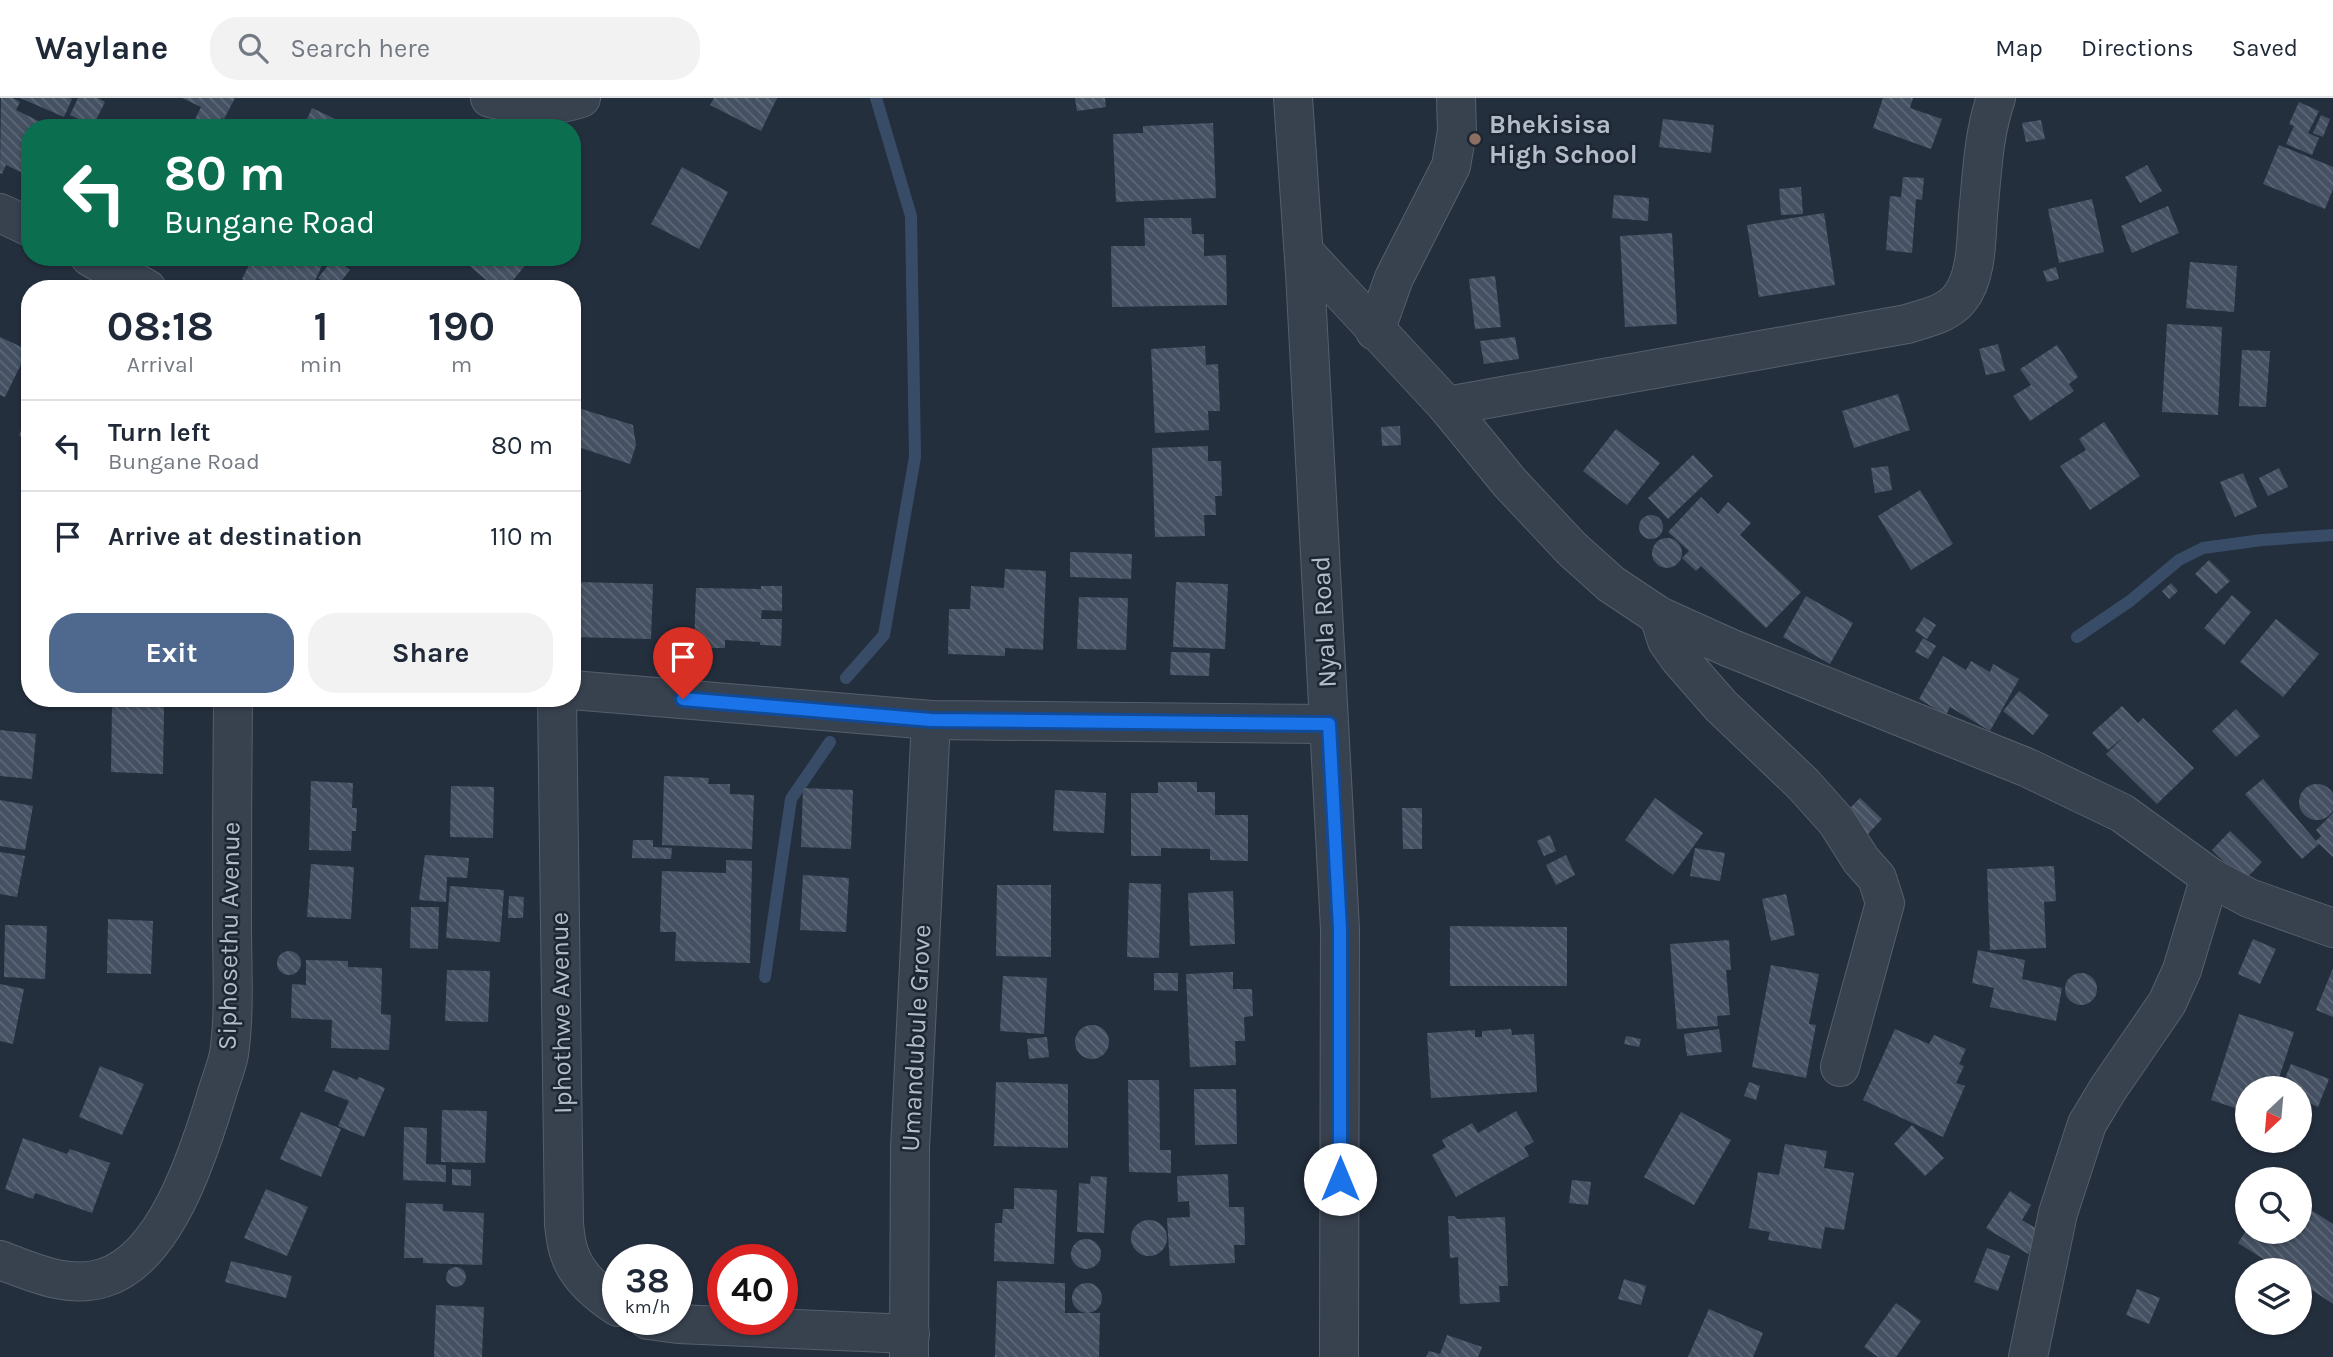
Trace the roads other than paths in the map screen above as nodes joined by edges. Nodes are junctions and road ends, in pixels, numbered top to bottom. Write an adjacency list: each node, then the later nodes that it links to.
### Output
1 (490, 98): 2 (street)
2 (581, 98)
3 (1293, 98): 8 (street, Nyala Road)
4 (1456, 98): 11 (street)
5 (1996, 98): 12 (street)
6 (0, 213): 7 (street)
7 (21, 223)
8 (1304, 253): 11 (street); 18 (street, Nyala Road)
9 (106, 266): 10 (street)
10 (131, 280)
11 (1375, 331): 12 (street)
12 (1447, 405): 13 (street)
13 (1659, 616): 19 (street); 21 (street)
14 (581, 691): 17 (street)
15 (233, 707): 22 (street, Siphosethu Avenue)
16 (557, 707): 23 (street, Iphothwe Avenue)
17 (931, 720): 18 (street); 25 (street, Umandubule Grove)
18 (1329, 724): 26 (street, Nyala Road)
19 (2210, 877): 20 (street); 27 (street)
20 (2333, 928)
21 (1840, 1067)
22 (0, 1260)
23 (602, 1296)
24 (693, 1325): 25 (street)
25 (910, 1346)
26 (1339, 1357)
27 (2028, 1357)

